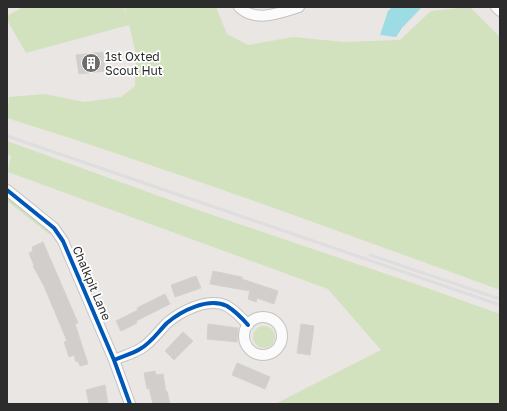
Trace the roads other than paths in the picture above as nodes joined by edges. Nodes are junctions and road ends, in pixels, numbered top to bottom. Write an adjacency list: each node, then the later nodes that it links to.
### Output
1 (239, 7): 2 (street)
2 (299, 7)
3 (496, 7): 4 (street)
4 (500, 11)
5 (7, 190): 7 (street, Chalkpit Lane)
6 (248, 325): 7 (street)
7 (114, 360): 8 (street, Chalkpit Lane)
8 (130, 404)

